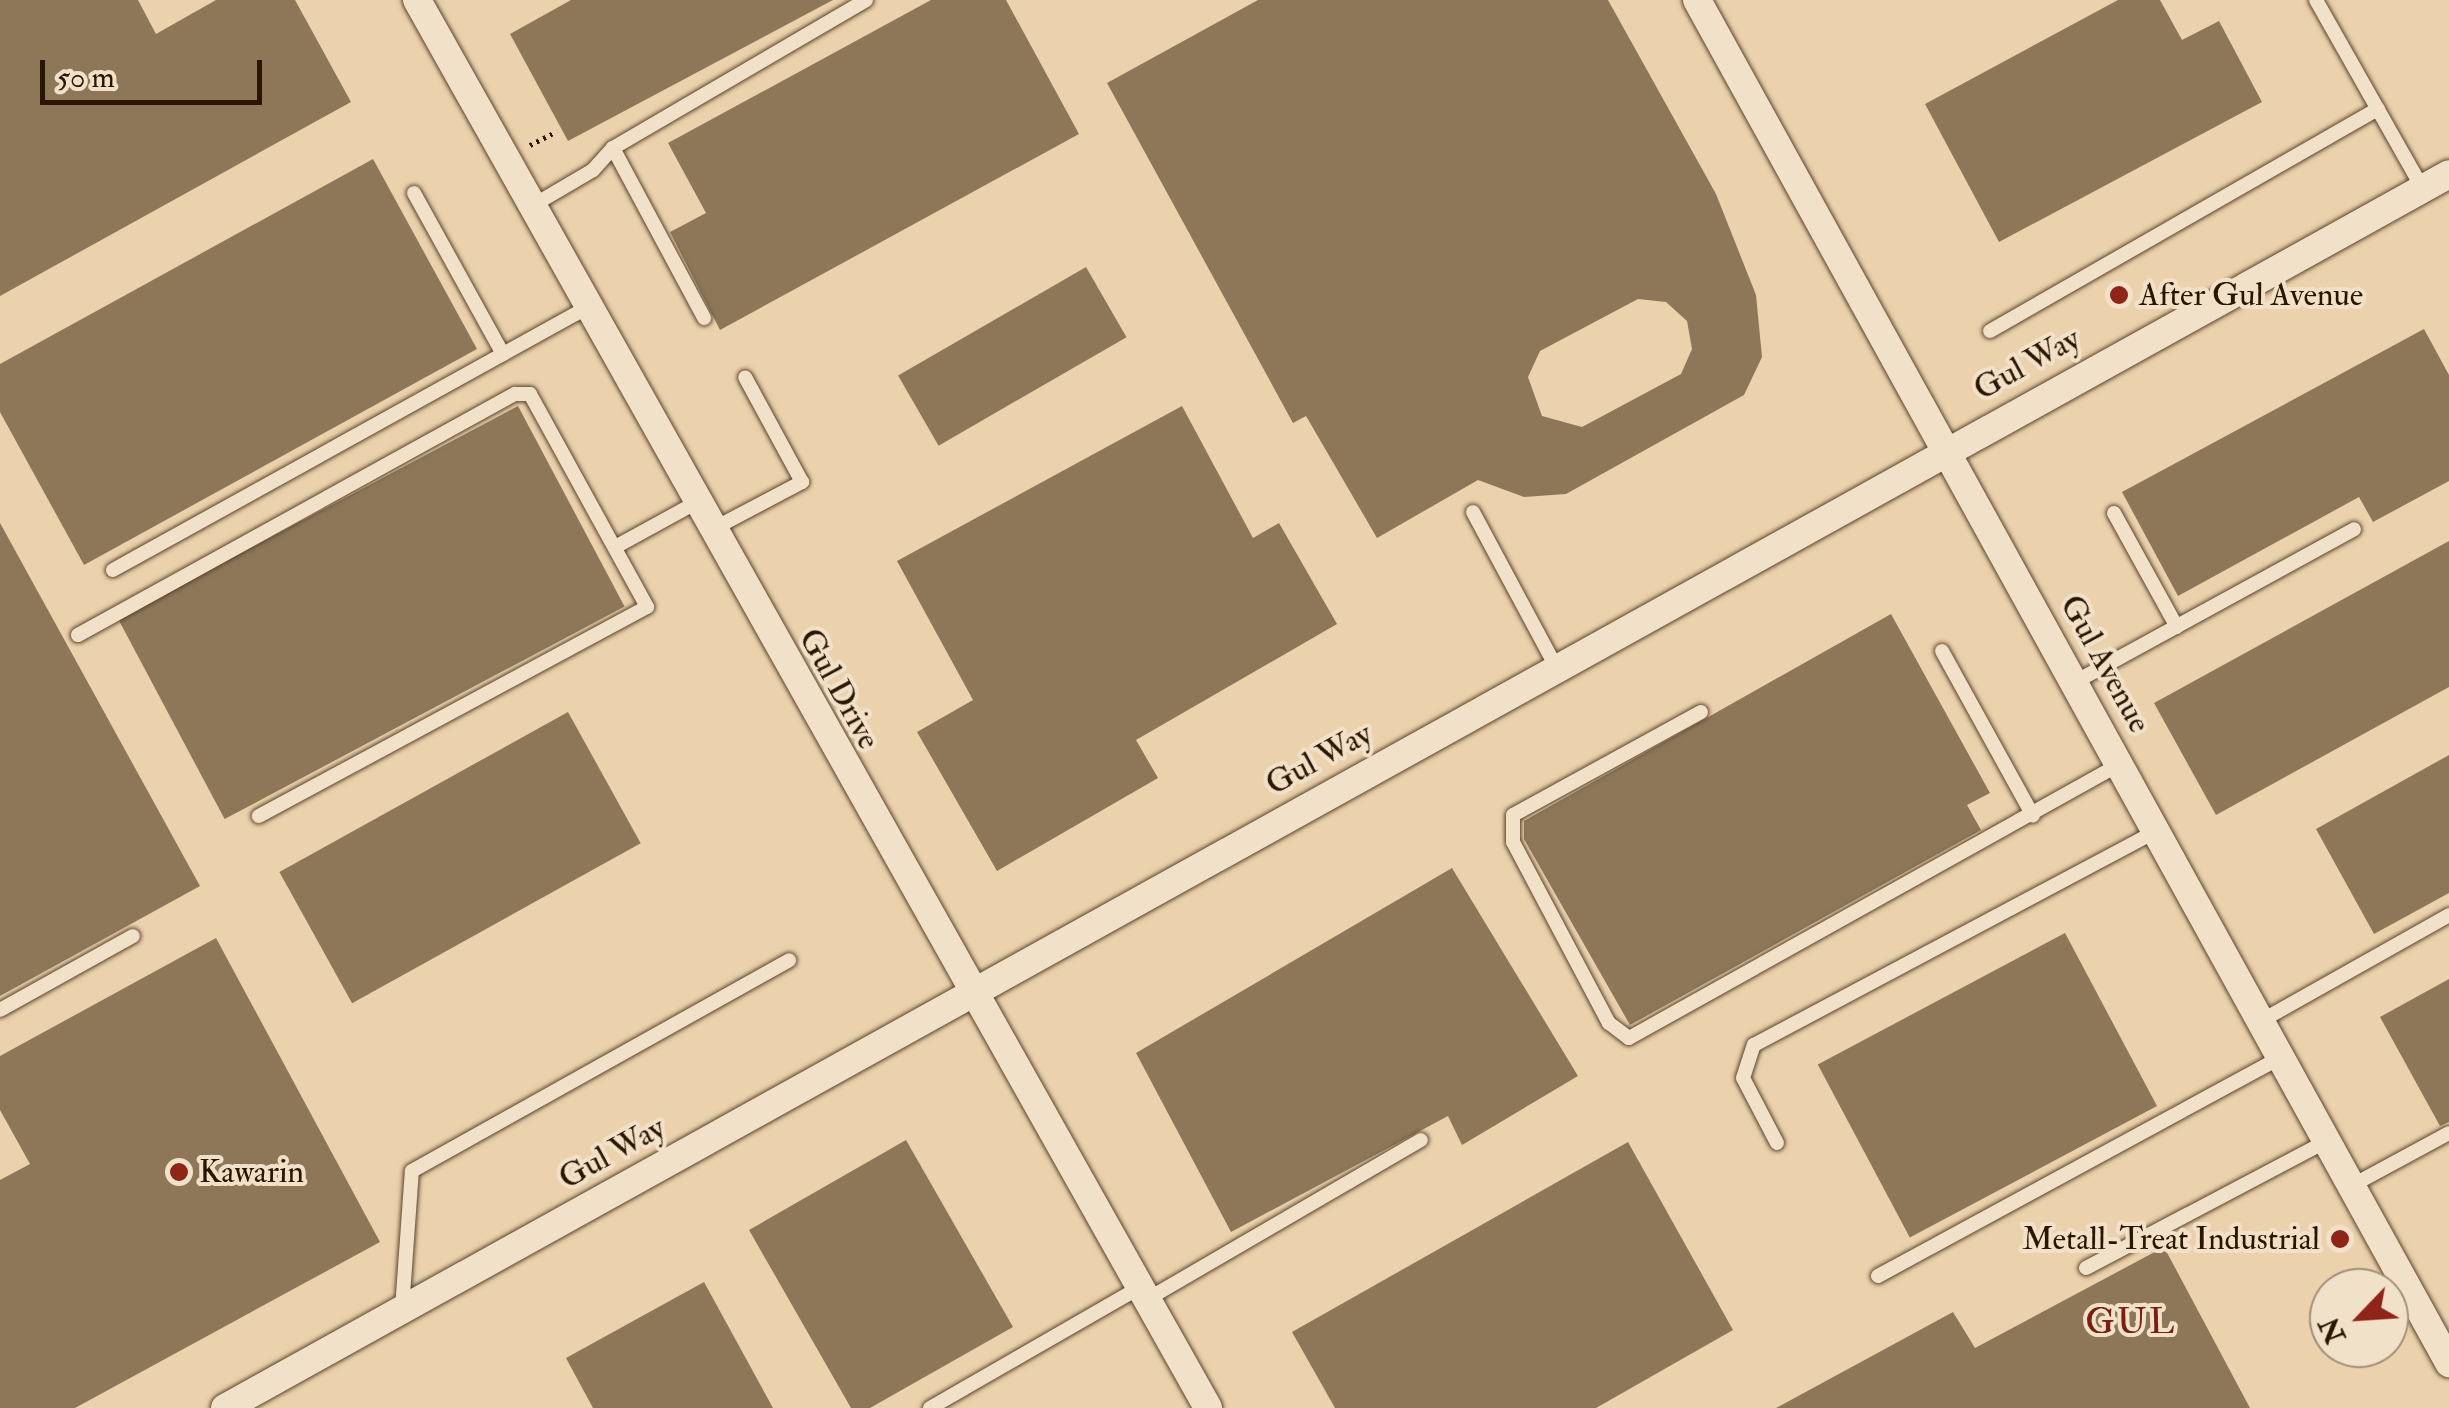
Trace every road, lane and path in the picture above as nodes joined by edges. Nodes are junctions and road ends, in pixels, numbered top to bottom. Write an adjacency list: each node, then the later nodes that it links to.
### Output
1 (417, 0): 10 (street, Gul Drive)
2 (866, 0): 6 (lane)
3 (1696, 0): 16 (street, Gul Avenue)
4 (2316, 0): 5 (lane)
5 (2378, 108): 8 (lane); 13 (lane)
6 (613, 148): 10 (lane); 12 (lane)
7 (2449, 174): 8 (street, Gul Way)
8 (2422, 189): 16 (street, Gul Way)
9 (414, 193): 14 (lane)
10 (532, 206): 11 (street, Gul Drive)
11 (588, 308): 14 (lane); 17 (street, Gul Drive)
12 (704, 318)
13 (1990, 332)
14 (503, 354): 23 (lane)
15 (746, 377): 21 (lane)
16 (1946, 448): 27 (street, Gul Way); 28 (street, Gul Avenue)
17 (697, 502): 21 (street, Gul Drive); 22 (lane)
18 (1473, 512): 27 (lane)
19 (2114, 513): 24 (lane)
20 (2354, 529): 24 (lane)
21 (712, 530): 37 (street, Gul Drive)
22 (617, 546): 25 (lane); 31 (lane)
23 (113, 570)
24 (2177, 628): 28 (lane)
25 (78, 635)
26 (1942, 651): 32 (lane)
27 (1556, 667): 37 (street, Gul Way)
28 (2075, 682): 30 (street, Gul Avenue)
29 (1701, 712): 32 (lane)
30 (2120, 764): 32 (lane); 33 (street, Gul Avenue)
31 (259, 816)
32 (2033, 816)
33 (2157, 830): 39 (street, Gul Avenue); 44 (lane)
34 (2449, 915): 39 (lane)
35 (134, 936): 38 (lane)
36 (789, 960): 49 (lane)
37 (972, 995): 48 (street, Gul Drive); 49 (street, Gul Way)
38 (0, 1010)
39 (2261, 1021): 40 (street, Gul Avenue)
40 (2281, 1058): 43 (street, Gul Avenue); 47 (lane)
41 (2449, 1133): 45 (lane)
42 (1422, 1140): 48 (lane)
43 (2327, 1140): 45 (street, Gul Avenue); 46 (lane)
44 (1777, 1142)
45 (2351, 1186): 50 (street, Gul Avenue)
46 (2086, 1268)
47 (1878, 1276)
48 (1142, 1294): 52 (lane); 53 (street, Gul Drive)
49 (402, 1310): 51 (street, Gul Way)
50 (2448, 1358)
51 (225, 1408)
52 (930, 1408)
53 (1208, 1408)

